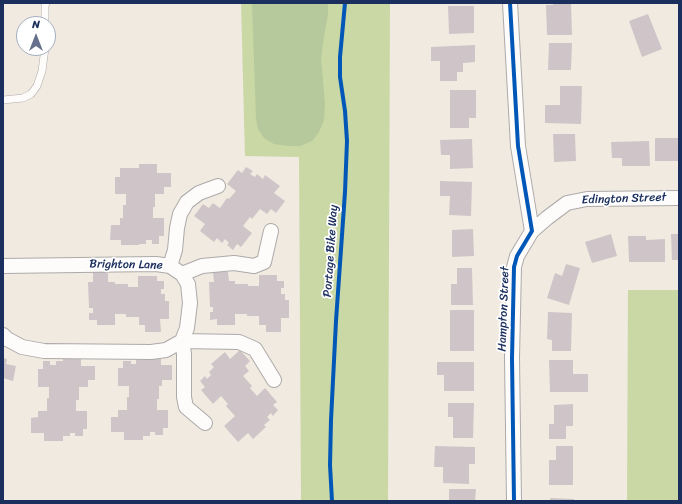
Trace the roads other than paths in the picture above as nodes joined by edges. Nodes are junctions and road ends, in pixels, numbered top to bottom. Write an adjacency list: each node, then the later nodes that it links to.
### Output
1 (46, 3): 3 (lane)
2 (510, 3): 9 (street)
3 (45, 16)
4 (44, 56): 5 (lane)
5 (3, 100)
6 (218, 186): 11 (street)
7 (679, 198): 9 (street, Edington Street)
8 (270, 231): 11 (street)
9 (532, 231): 16 (street, Hampton Street)
10 (3, 266): 11 (street, Brighton Lane)
11 (176, 270): 13 (street)
12 (3, 335): 13 (street)
13 (182, 342): 14 (street); 15 (street)
14 (274, 380)
15 (205, 422)
16 (514, 501)

